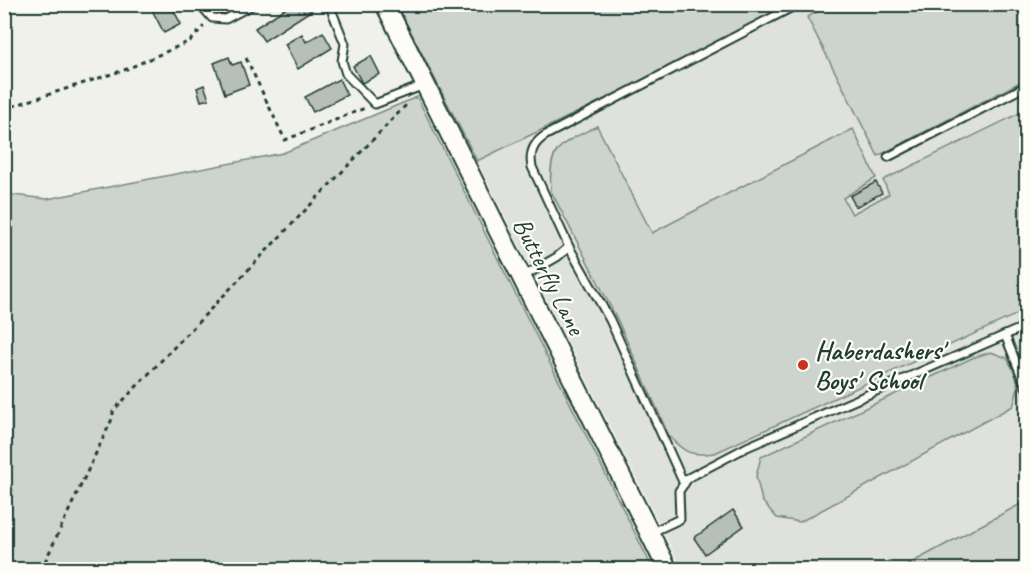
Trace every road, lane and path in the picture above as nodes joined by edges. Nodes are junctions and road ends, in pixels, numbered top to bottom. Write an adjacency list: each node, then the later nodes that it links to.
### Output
1 (200, 4): 6 (lane)
2 (254, 4): 6 (lane)
3 (329, 4): 10 (lane)
4 (385, 4): 8 (street, Butterfly Lane)
5 (798, 4): 13 (lane)
6 (212, 18): 11 (path)
7 (246, 58): 10 (path)
8 (426, 84): 10 (lane); 14 (street, Butterfly Lane); 20 (path)
9 (1026, 86): 12 (lane)
10 (375, 104)
11 (4, 109)
12 (888, 157)
13 (570, 247): 14 (lane); 18 (lane)
14 (521, 278): 19 (street, Butterfly Lane)
15 (1026, 326): 16 (lane)
16 (1005, 335): 17 (lane); 18 (lane)
17 (1026, 387)
18 (684, 484): 19 (lane)
19 (650, 533): 21 (street, Butterfly Lane)
20 (41, 570)
21 (668, 570)

